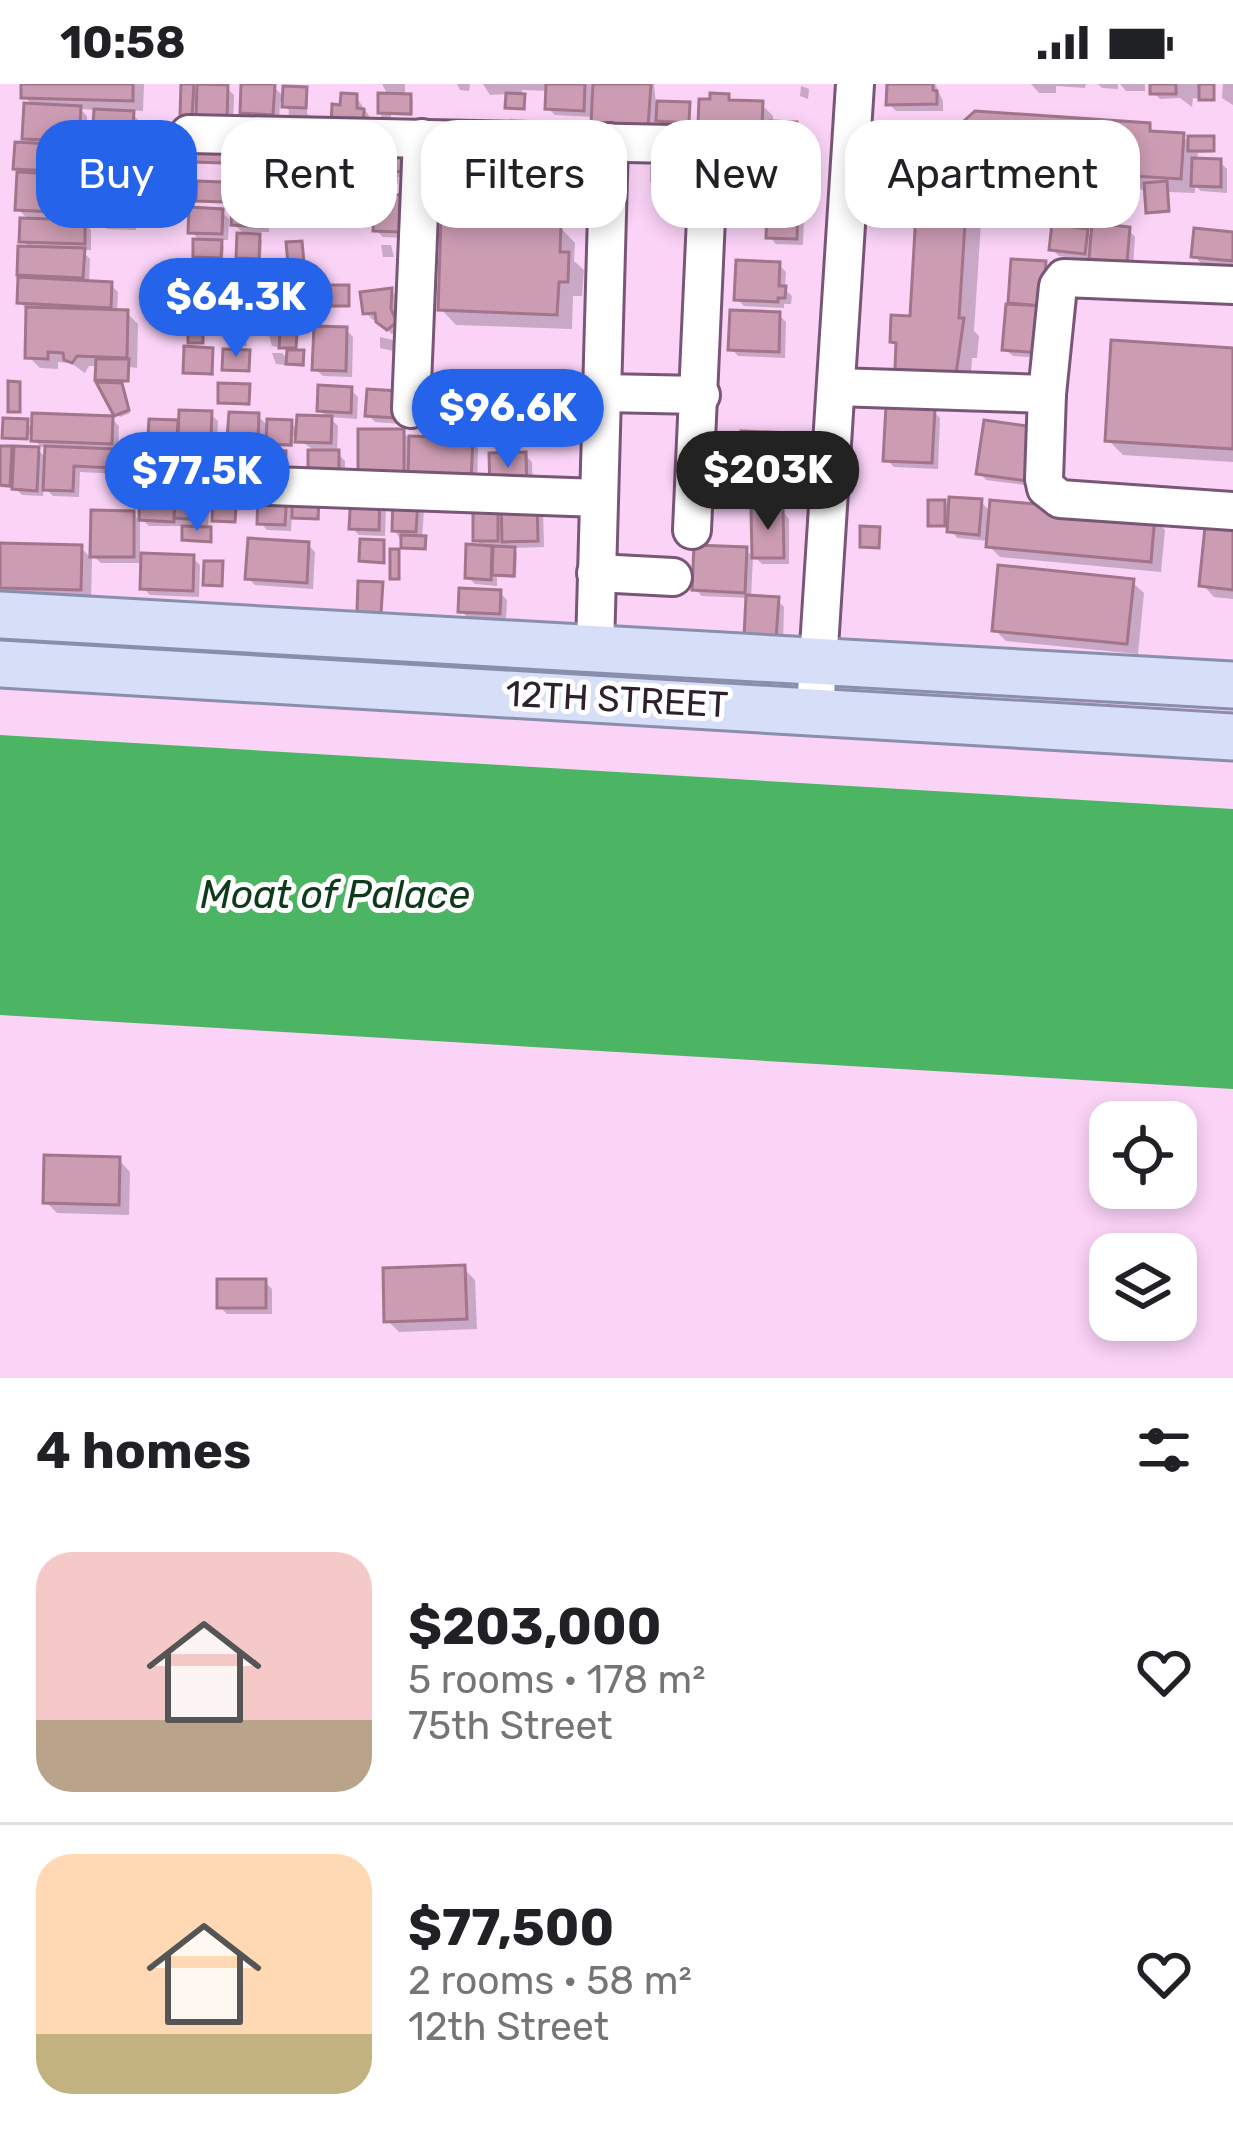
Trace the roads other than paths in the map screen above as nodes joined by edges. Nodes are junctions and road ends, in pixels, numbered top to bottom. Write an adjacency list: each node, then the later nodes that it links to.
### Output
1 (855, 84): 8 (street)
2 (197, 134): 3 (street)
3 (421, 138)
4 (421, 163): 12 (street)
5 (607, 228): 9 (street)
6 (706, 228): 11 (street)
7 (1233, 285): 10 (street)
8 (836, 387): 10 (street); 21 (street)
9 (603, 393): 11 (street); 14 (street)
10 (1047, 394): 15 (street)
11 (701, 395): 16 (street)
12 (411, 409)
13 (162, 482): 14 (street)
14 (599, 498): 17 (street)
15 (1233, 511)
16 (692, 530)
17 (596, 573): 18 (street); 20 (street)
18 (673, 578)
19 (0, 615): 20 (main road, 12TH STREET)
20 (595, 647): 21 (main road, 12TH STREET)
21 (818, 660): 23 (main road, 12TH STREET); 24 (street)
22 (0, 664): 24 (main road, 12TH STREET)
23 (1233, 685)
24 (815, 710): 25 (main road, 12TH STREET)
25 (1233, 737)

